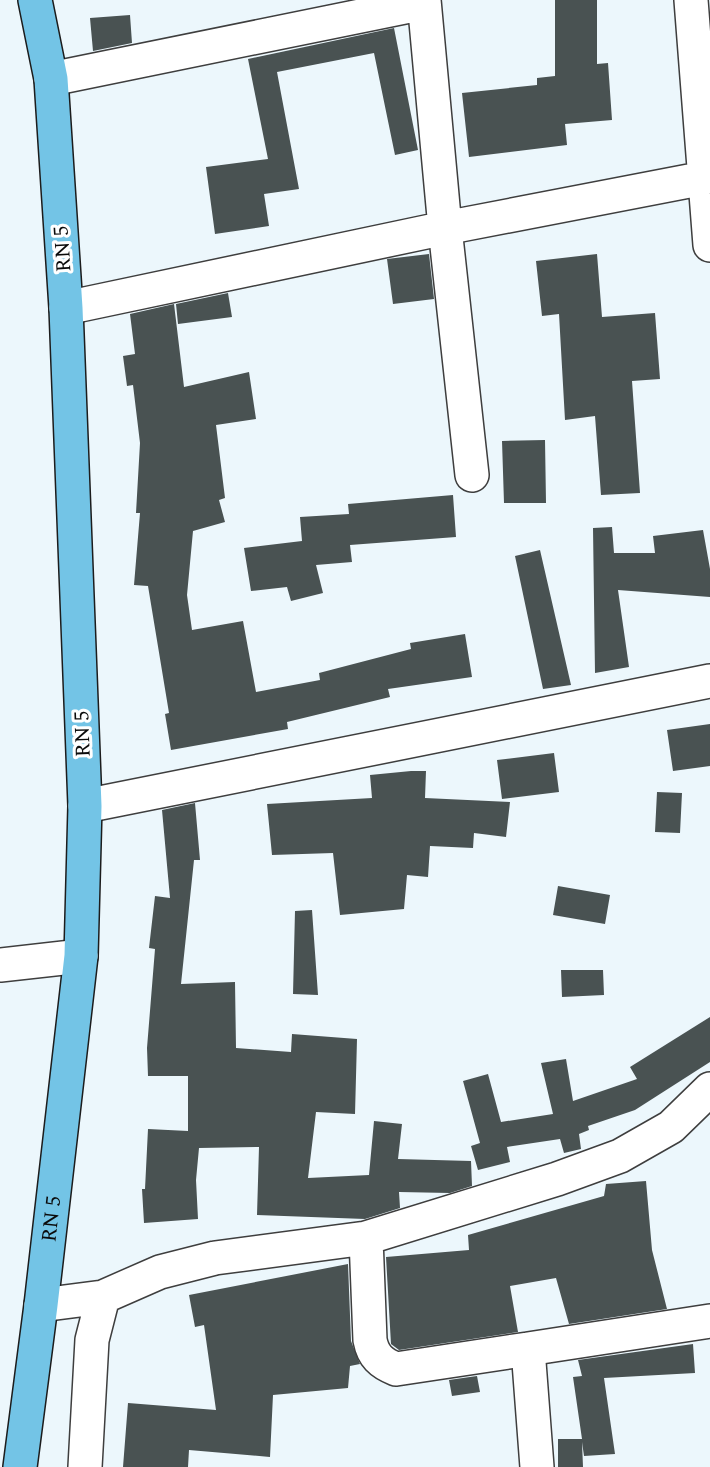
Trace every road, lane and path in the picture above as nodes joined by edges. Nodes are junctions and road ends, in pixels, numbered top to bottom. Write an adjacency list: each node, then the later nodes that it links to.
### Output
1 (35, 0): 4 (main road, RN 5 / RN 5)
2 (424, 1): 4 (street); 6 (street)
3 (699, 18): 5 (street)
4 (51, 80): 8 (main road, RN 5 / RN 5)
5 (708, 178): 6 (street); 7 (street)
6 (445, 228): 8 (street); 9 (street)
7 (710, 245)
8 (66, 308): 11 (main road, RN 5 / RN 5)
9 (472, 475)
10 (710, 681): 11 (street)
11 (85, 806): 12 (main road, RN 5 / RN 5)
12 (81, 956): 13 (street); 17 (main road, RN 5 / RN 5)
13 (0, 965)
14 (710, 1089): 15 (street)
15 (366, 1238): 16 (street); 19 (street)
16 (103, 1297): 17 (street); 21 (street)
17 (41, 1305): 20 (main road, RN 5 / RN 5)
18 (710, 1321): 19 (street)
19 (528, 1348): 22 (street)
20 (20, 1467)
21 (85, 1467)
22 (537, 1467)

